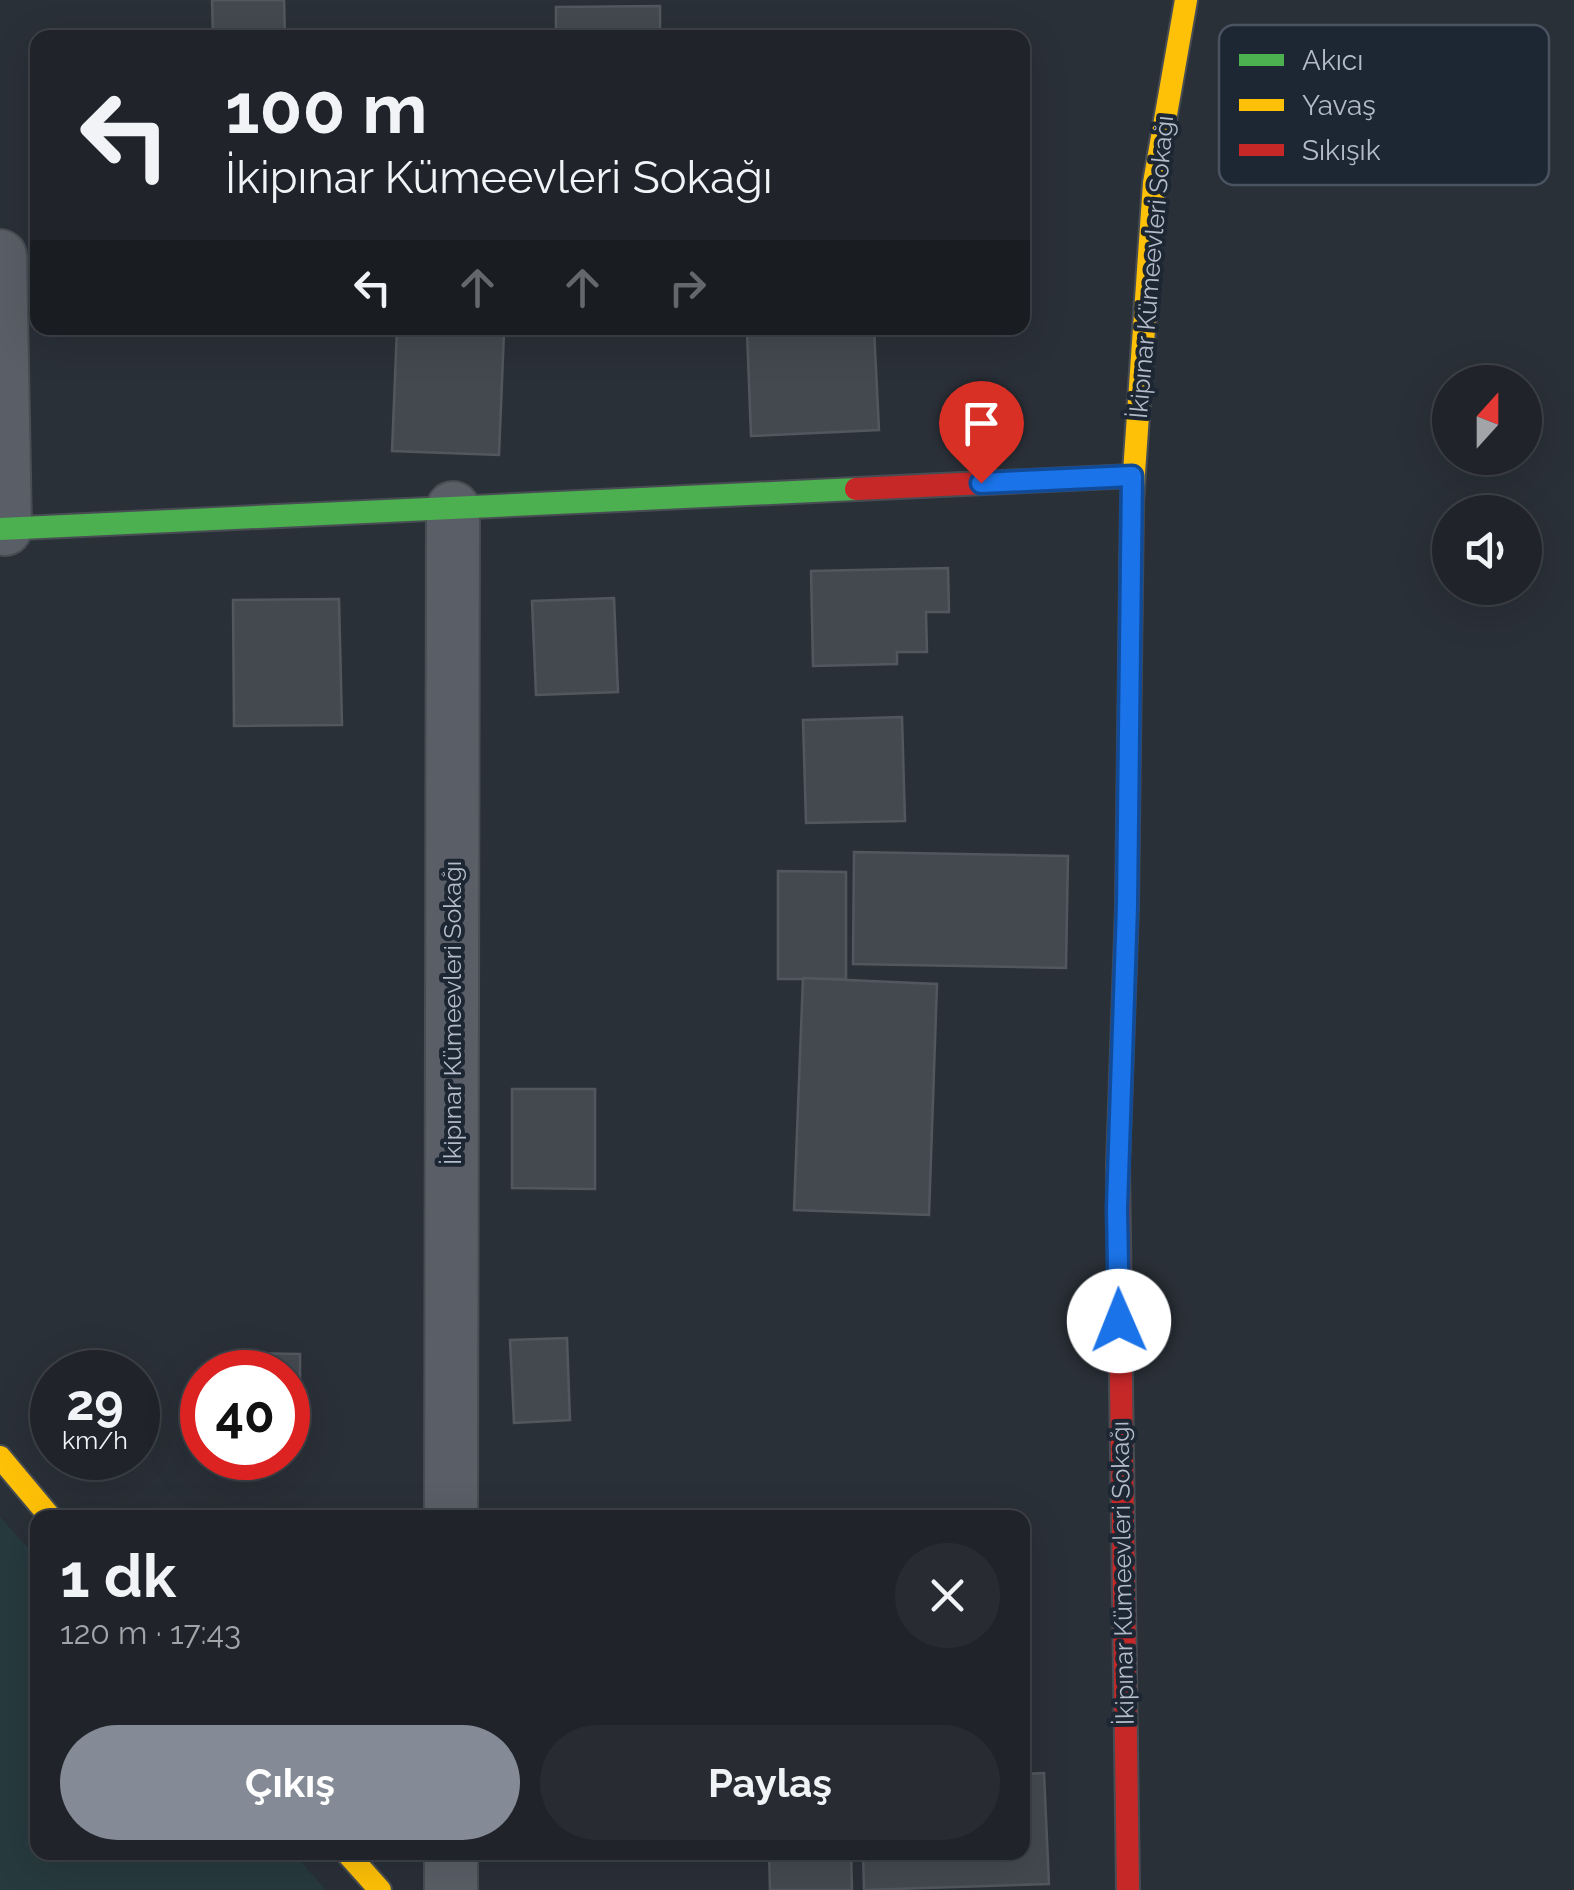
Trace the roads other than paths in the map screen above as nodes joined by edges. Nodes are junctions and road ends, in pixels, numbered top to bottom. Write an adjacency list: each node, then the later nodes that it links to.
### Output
1 (1186, 0): 3 (street, İkipınar Kümeevleri Sokağı)
2 (0, 256): 5 (street)
3 (1132, 476): 4 (street); 13 (street, İkipınar Kümeevleri Sokağı)
4 (453, 508): 5 (street); 8 (street, İkipınar Kümeevleri Sokağı)
5 (2, 529)
6 (0, 1457): 7 (street)
7 (44, 1510)
8 (451, 1510)
9 (353, 1860): 11 (street)
10 (451, 1860): 12 (street)
11 (380, 1890)
12 (451, 1890)
13 (1128, 1890)

